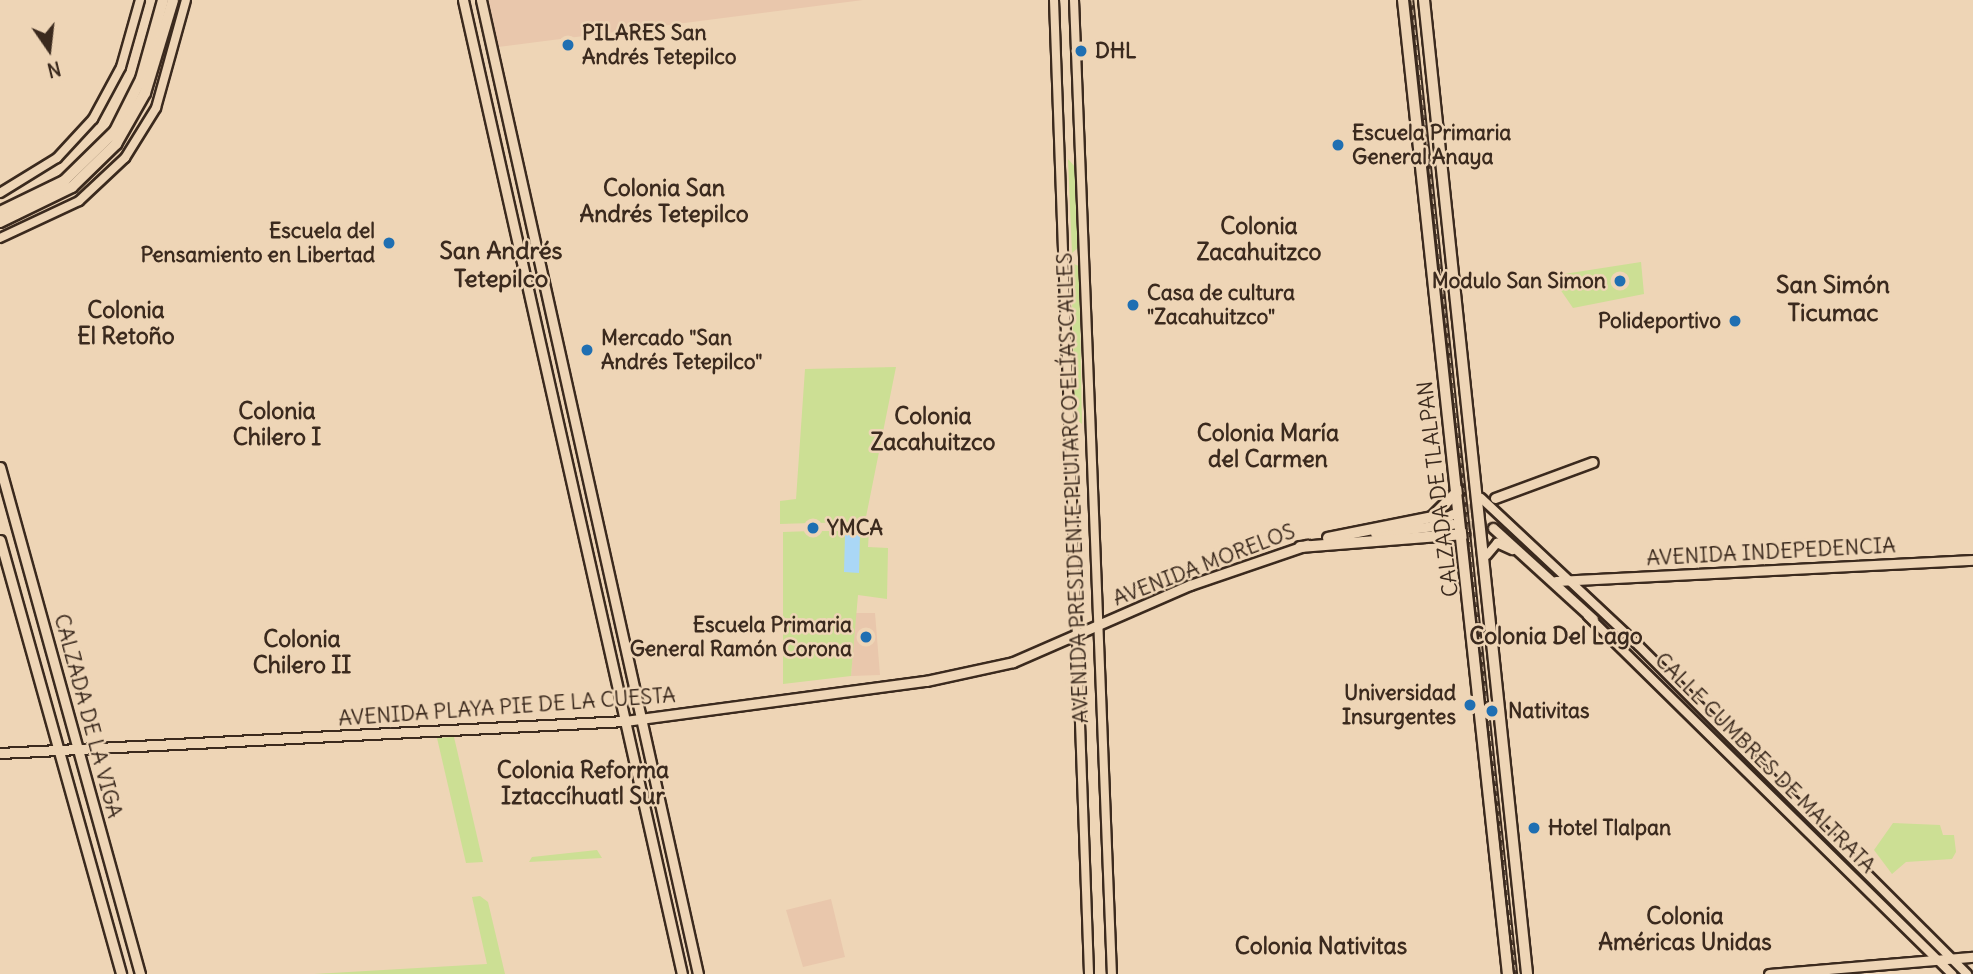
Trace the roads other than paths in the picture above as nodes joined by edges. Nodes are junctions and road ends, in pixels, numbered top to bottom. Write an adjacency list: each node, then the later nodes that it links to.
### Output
1 (140, 0): 11 (main road)
2 (163, 0): 12 (highway)
3 (173, 0): 12 (highway)
4 (186, 0): 13 (main road)
5 (463, 0): 35 (main road)
6 (481, 0): 34 (main road)
7 (1054, 0): 33 (main road, AVENIDA PRESIDENTE PLUTARCO ELÍAS CALLES)
8 (1074, 0): 32 (main road, AVENIDA PRESIDENTE PLUTARCO ELÍAS CALLES)
9 (1403, 0): 16 (highway, CALZADA DE TLALPAN)
10 (1424, 0): 17 (highway, CALZADA DE TLALPAN)
11 (0, 193)
12 (5, 215)
13 (0, 238)
14 (1593, 462): 18 (main road)
15 (0, 467): 36 (main road, CALZADA DE LA VIGA)
16 (1458, 491): 23 (highway, CALZADA DE TLALPAN); 24 (highway)
17 (1481, 498): 27 (highway, CALZADA DE TLALPAN); 29 (main road, CALLE CUMBRES DE MALTRATA)
18 (1495, 498)
19 (1453, 514): 21 (main road)
20 (1452, 524): 21 (main road, AVENIDA MORELOS)
21 (1428, 526): 24 (main road, AVENIDA MORELOS)
22 (1493, 528): 30 (main road)
23 (1464, 534): 26 (highway); 50 (highway, CALZADA DE TLALPAN)
24 (1328, 538): 26 (main road, AVENIDA MORELOS)
25 (0, 540): 37 (main road, CALZADA DE LA VIGA)
26 (1300, 547): 32 (main road, AVENIDA MORELOS)
27 (1487, 555): 31 (main road, CALLE CUMBRES DE MALTRATA); 51 (highway, CALZADA DE TLALPAN)
28 (1973, 560): 29 (main road, AVENIDA INDEPEDENCIA)
29 (1570, 579): 30 (main road); 42 (main road, CALLE CUMBRES DE MALTRATA)
30 (1556, 581): 31 (main road)
31 (1593, 619): 43 (main road, CALLE CUMBRES DE MALTRATA)
32 (1096, 626): 33 (main road, AVENIDA PLAYA PIE DE LA CUESTA); 49 (main road, AVENIDA PRESIDENTE PLUTARCO ELÍAS CALLES)
33 (1078, 634): 34 (main road, AVENIDA PLAYA PIE DE LA CUESTA); 48 (main road, AVENIDA PRESIDENTE PLUTARCO ELÍAS CALLES)
34 (641, 719): 35 (main road, AVENIDA PLAYA PIE DE LA CUESTA); 47 (main road)
35 (625, 721): 36 (main road, AVENIDA PLAYA PIE DE LA CUESTA); 46 (main road)
36 (78, 747): 37 (main road, AVENIDA PLAYA PIE DE LA CUESTA); 39 (main road, CALZADA DE LA VIGA)
37 (57, 748): 38 (main road, AVENIDA PLAYA PIE DE LA CUESTA); 40 (main road, CALZADA DE LA VIGA)
38 (0, 753)
39 (129, 932): 40 (main road); 45 (main road, CALZADA DE LA VIGA)
40 (110, 937): 44 (main road, CALZADA DE LA VIGA)
41 (1973, 957): 42 (main road)
42 (1951, 959): 43 (main road); 54 (main road, CALLE CUMBRES DE MALTRATA)
43 (1939, 960): 52 (main road); 53 (main road, CALLE CUMBRES DE MALTRATA)
44 (121, 974)
45 (139, 974)
46 (682, 974)
47 (698, 974)
48 (1089, 974)
49 (1112, 974)
50 (1508, 974)
51 (1527, 974)
52 (1769, 974)
53 (1952, 974)
54 (1967, 974)

